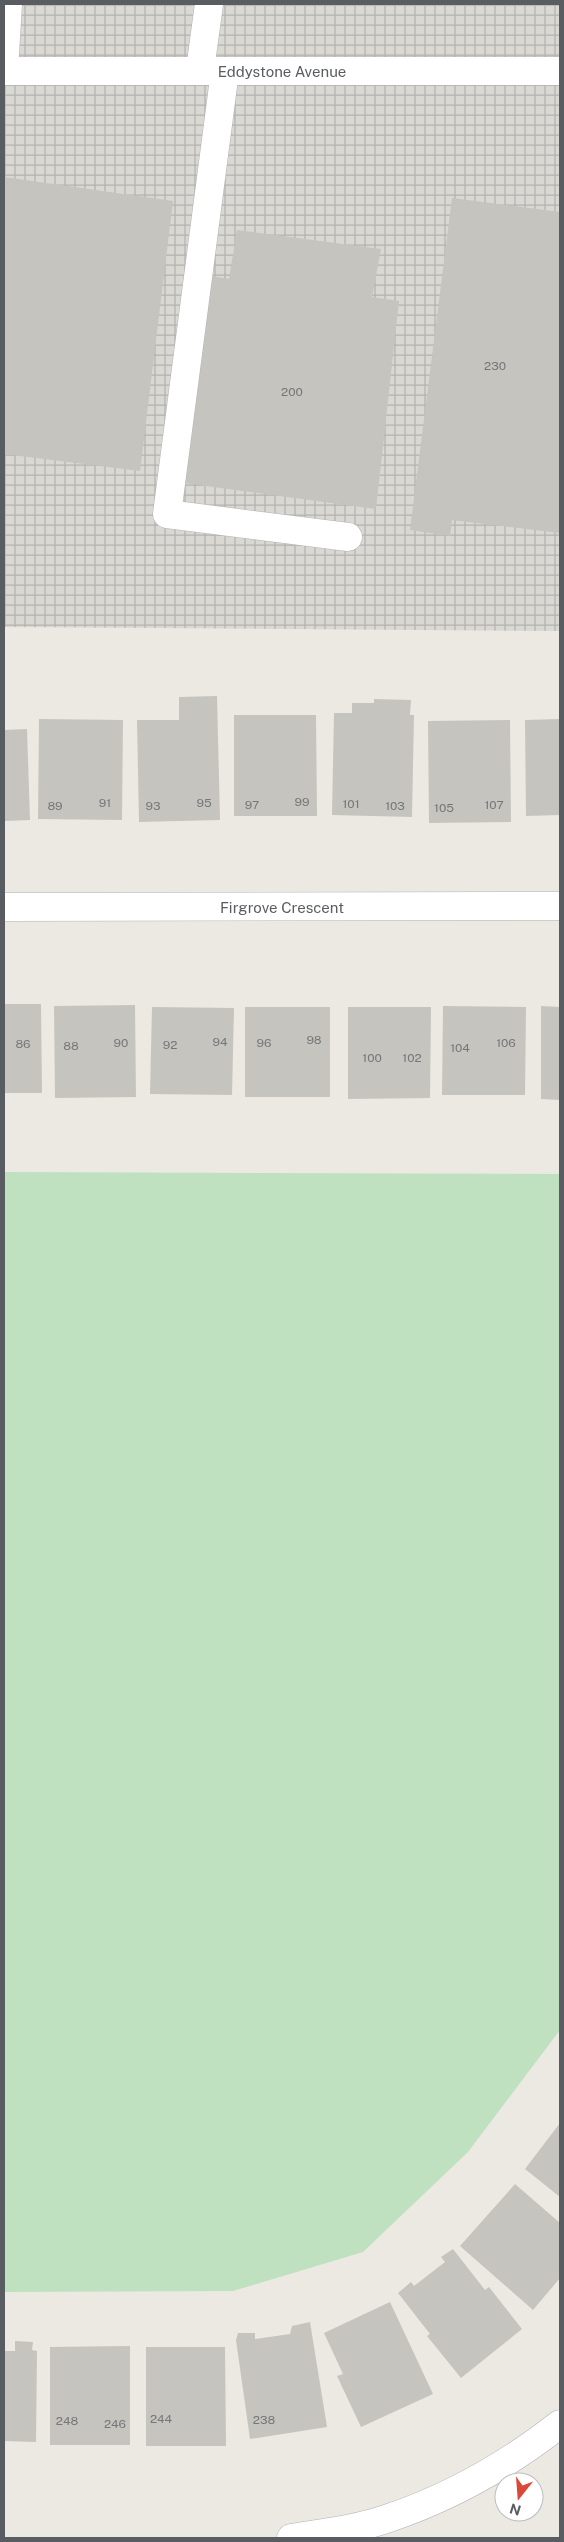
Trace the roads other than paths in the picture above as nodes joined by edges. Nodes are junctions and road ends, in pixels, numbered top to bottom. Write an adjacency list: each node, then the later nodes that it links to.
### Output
1 (8, 4): 3 (street)
2 (209, 4): 4 (street)
3 (4, 70): 4 (street, Eddystone Avenue)
4 (213, 71): 5 (street, Eddystone Avenue); 6 (street)
5 (560, 71)
6 (348, 537)
7 (560, 906): 8 (street, Firgrove Crescent)
8 (4, 907)
9 (560, 2424): 10 (street)
10 (291, 2538)

